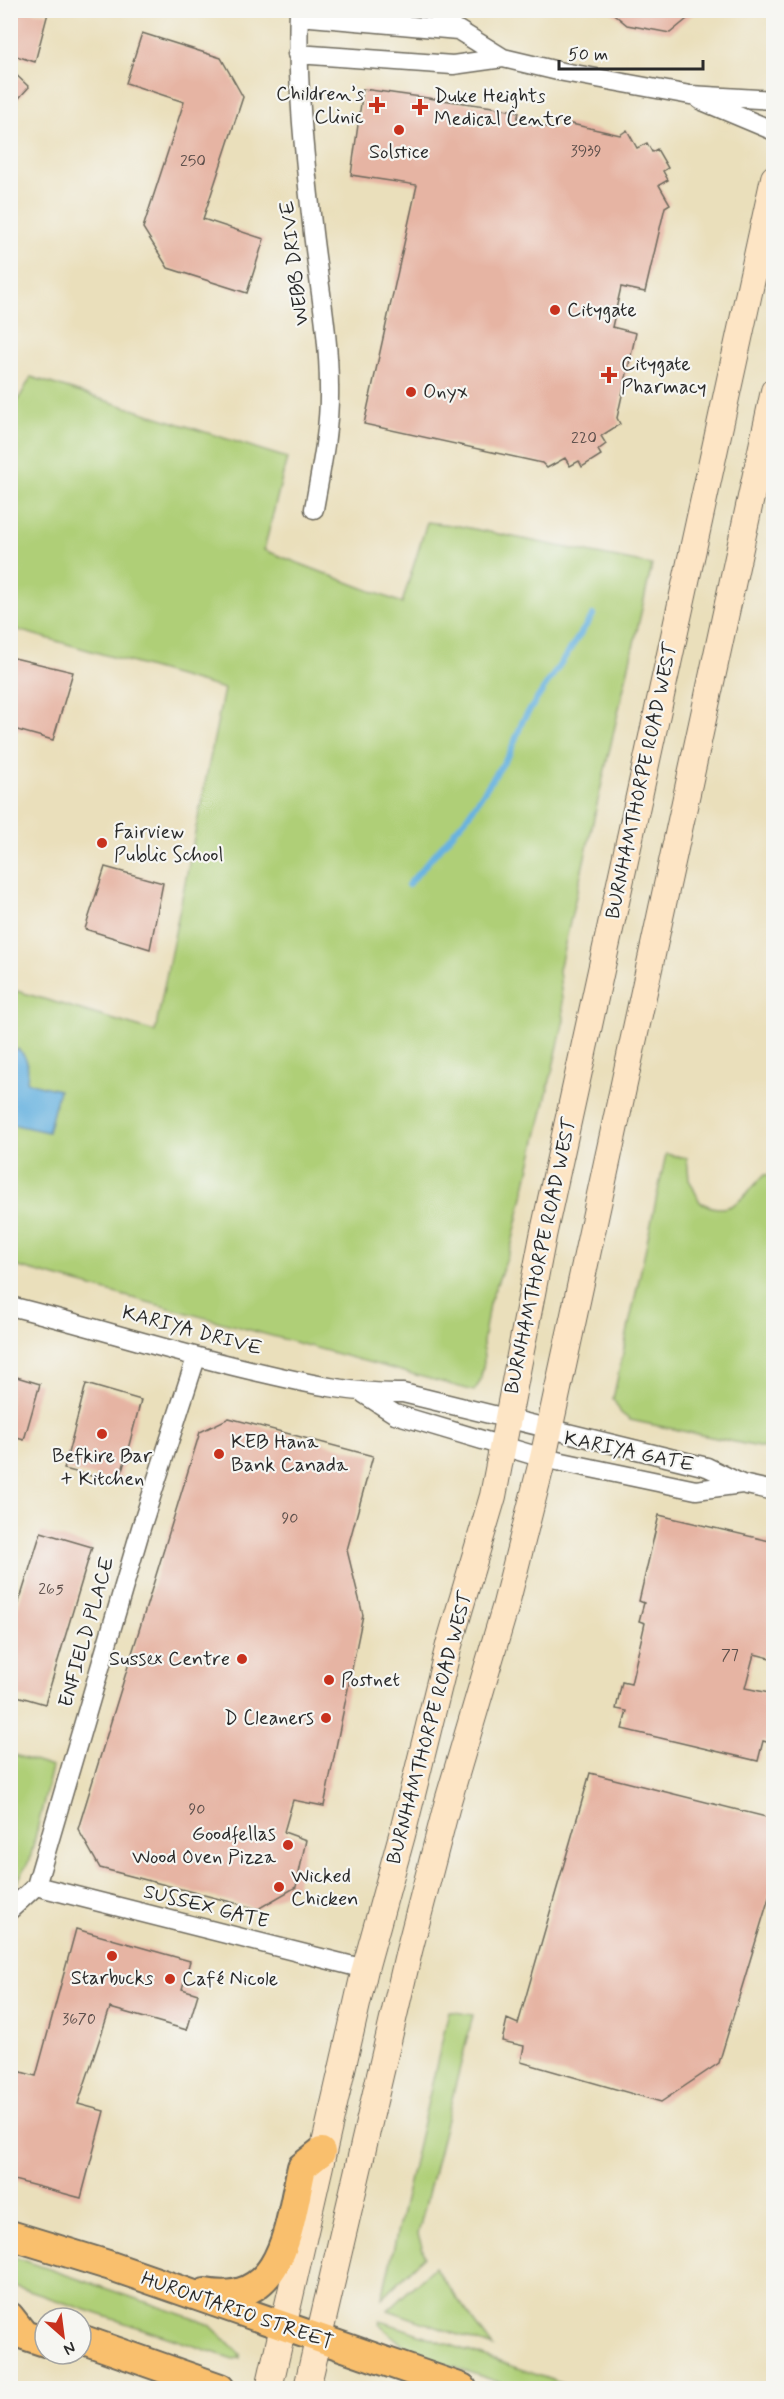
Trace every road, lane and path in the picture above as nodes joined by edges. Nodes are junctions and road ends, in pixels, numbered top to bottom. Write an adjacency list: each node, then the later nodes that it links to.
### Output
1 (299, 13): 2 (street, WEBB DRIVE); 3 (street)
2 (297, 54): 3 (street); 9 (street, WEBB DRIVE)
3 (503, 58): 4 (street)
4 (690, 95): 5 (street); 6 (street)
5 (774, 100)
6 (774, 130)
7 (774, 178): 13 (main road, BURNHAMTHORPE ROAD WEST)
8 (774, 391): 14 (main road, BURNHAMTHORPE ROAD WEST)
9 (314, 509)
10 (10, 1306): 11 (street, KARIYA DRIVE)
11 (196, 1358): 12 (street, KARIYA DRIVE); 19 (street, ENFIELD PLACE)
12 (364, 1394): 13 (street, KARIYA DRIVE); 15 (street, KARIYA DRIVE)
13 (508, 1419): 14 (street, KARIYA DRIVE); 15 (main road, BURNHAMTHORPE ROAD WEST)
14 (548, 1429): 16 (main road, BURNHAMTHORPE ROAD WEST); 17 (street, KARIYA GATE)
15 (502, 1446): 16 (street, KARIYA DRIVE); 21 (main road, BURNHAMTHORPE ROAD WEST)
16 (543, 1458): 17 (street, KARIYA GATE); 29 (main road, BURNHAMTHORPE ROAD WEST)
17 (742, 1484): 18 (street, KARIYA GATE)
18 (774, 1491)
19 (36, 1886): 20 (street); 21 (street, SUSSEX GATE)
20 (10, 1910)
21 (365, 1969): 22 (main road, BURNHAMTHORPE ROAD WEST)
22 (321, 2152): 24 (main road); 27 (main road, BURNHAMTHORPE ROAD WEST)
23 (10, 2235): 24 (main road, HURONTARIO STREET)
24 (108, 2265): 27 (main road, HURONTARIO STREET)
25 (10, 2315): 26 (main road); 28 (main road)
26 (33, 2322)
27 (282, 2327): 29 (main road, HURONTARIO STREET); 34 (main road, BURNHAMTHORPE ROAD WEST)
28 (33, 2338)
29 (318, 2340): 35 (main road, BURNHAMTHORPE ROAD WEST); 36 (main road, HURONTARIO STREET)
30 (93, 2343): 33 (main road)
31 (93, 2359): 32 (main road)
32 (174, 2388)
33 (220, 2388)
34 (269, 2388)
35 (307, 2388)
36 (462, 2388)

